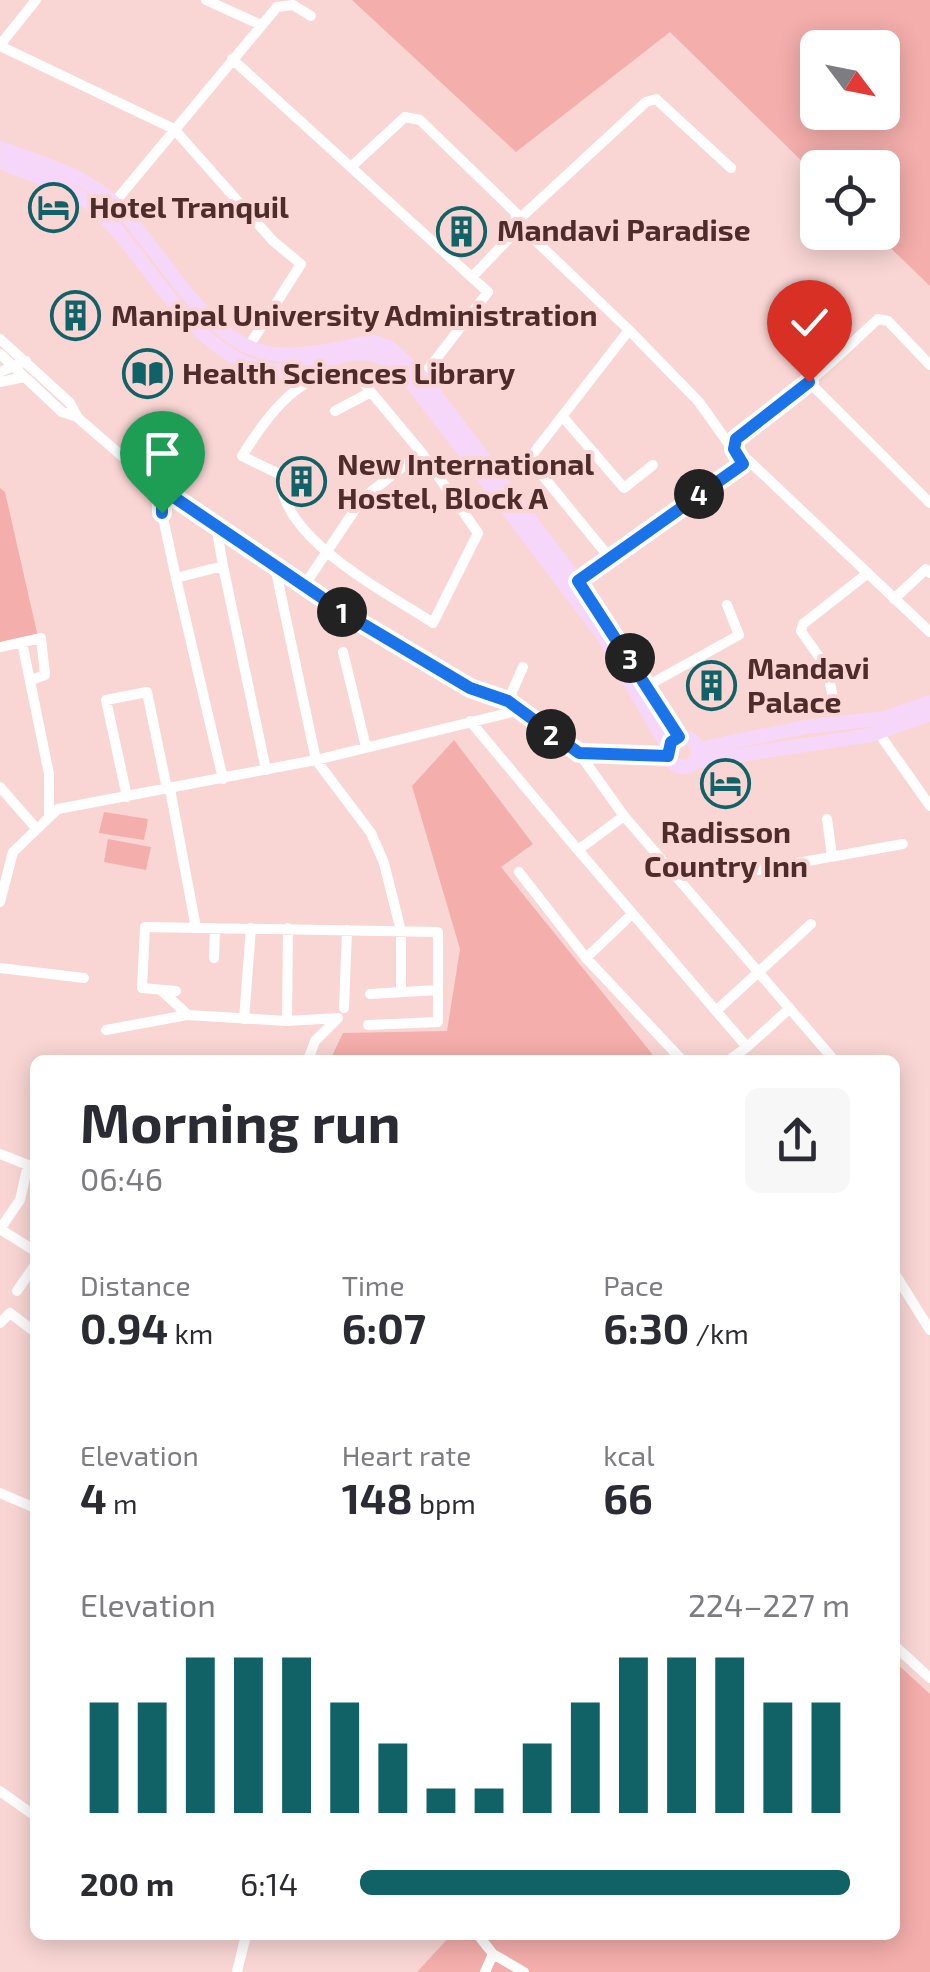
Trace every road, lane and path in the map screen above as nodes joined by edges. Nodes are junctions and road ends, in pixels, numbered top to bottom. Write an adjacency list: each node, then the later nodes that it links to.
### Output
1 (36, 0): 5 (street)
2 (206, 0): 4 (street)
3 (311, 16): 4 (street)
4 (261, 26): 6 (street)
5 (0, 45): 7 (street)
6 (232, 59): 7 (street); 9 (street)
7 (174, 129): 11 (street); 18 (street)
8 (1, 153): 11 (main road); 14 (main road)
9 (352, 166): 12 (street); 15 (street)
10 (731, 168): 12 (street)
11 (114, 203): 13 (main road)
12 (516, 222): 15 (street); 16 (street)
13 (159, 260): 14 (main road); 18 (main road)
14 (146, 270): 31 (main road)
15 (472, 276): 23 (street)
16 (629, 330): 29 (street); 32 (street)
17 (0, 339): 20 (street)
18 (250, 346): 23 (main road)
19 (0, 354): 22 (street)
20 (30, 364): 22 (street); 24 (street); 30 (street)
21 (930, 365): 26 (street)
22 (6, 370): 24 (street)
23 (422, 377): 31 (main road)
24 (22, 378): 25 (street); 30 (street)
25 (0, 382)
26 (809, 382): 32 (street); 37 (street)
27 (371, 392): 28 (street); 33 (street); 39 (street)
28 (336, 411)
29 (562, 416): 35 (street); 40 (street)
30 (78, 418): 36 (street)
31 (459, 440): 46 (main road); 65 (main road)
32 (734, 449): 34 (street)
33 (420, 452): 39 (street); 39 (street)
34 (743, 464): 40 (street); 43 (street)
35 (653, 466)
36 (162, 489): 38 (street); 45 (street)
37 (930, 503)
38 (216, 526): 41 (street); 42 (street)
39 (327, 554): 47 (street)
40 (608, 557): 46 (street)
41 (223, 566): 45 (street); 70 (street)
42 (275, 566): 47 (street); 69 (street)
43 (868, 573): 48 (street); 62 (street)
44 (930, 573): 48 (street)
45 (176, 578): 71 (street)
46 (578, 581): 56 (main road)
47 (304, 586): 57 (street)
48 (894, 599): 50 (street)
49 (727, 605): 56 (street)
50 (930, 632)
51 (22, 642): 52 (street); 55 (street); 55 (street)
52 (0, 647)
53 (344, 652): 64 (street)
54 (523, 667): 57 (street)
55 (32, 680): 76 (street)
56 (648, 686): 65 (main road)
57 (508, 701): 59 (street)
58 (930, 702): 62 (main road)
59 (521, 710): 61 (street); 66 (street)
60 (930, 714): 63 (main road)
61 (470, 721): 64 (street); 81 (street)
62 (838, 723): 68 (main road)
63 (878, 732): 68 (main road); 75 (street)
64 (366, 747): 69 (street)
65 (672, 747): 66 (street); 67 (street); 68 (main road); 68 (main road)
66 (579, 753): 77 (street)
67 (631, 755)
68 (696, 756)
69 (316, 760): 70 (street); 93 (street)
70 (266, 770): 71 (street)
71 (223, 779): 73 (street)
72 (0, 787): 79 (street)
73 (168, 789): 74 (street); 74 (street); 88 (street)
74 (127, 797): 76 (street)
75 (930, 806)
76 (49, 815): 79 (street)
77 (624, 816): 81 (street); 97 (street)
78 (828, 820): 82 (street)
79 (36, 827): 85 (street)
80 (903, 844): 82 (street)
81 (578, 850): 86 (street)
82 (832, 856): 83 (street)
83 (758, 870)
84 (520, 872): 95 (street)
85 (0, 902)
86 (632, 914): 95 (street); 106 (street)
87 (811, 924): 97 (street)
88 (196, 928): 89 (street); 100 (street)
89 (215, 928): 90 (street); 94 (street)
90 (251, 928): 91 (street); 108 (street)
91 (288, 928): 92 (street); 109 (street)
92 (347, 930): 93 (street); 104 (street)
93 (400, 931): 99 (street); 102 (street)
94 (214, 958)
95 (586, 958): 114 (street)
96 (0, 968): 98 (street)
97 (757, 972): 105 (street); 106 (street)
98 (84, 978)
99 (438, 990): 102 (street); 110 (street)
100 (162, 991): 101 (street); 107 (street)
101 (176, 991)
102 (401, 992): 103 (street)
103 (370, 994)
104 (344, 1008)
105 (790, 1009): 112 (street); 116 (street)
106 (716, 1011): 112 (street)
107 (188, 1015): 108 (street); 111 (street)
108 (244, 1019): 109 (street)
109 (287, 1021): 113 (street)
110 (368, 1025)
111 (106, 1030)
112 (746, 1047): 115 (street)
113 (310, 1055)
114 (677, 1055)
115 (736, 1055)
116 (830, 1055)
117 (0, 1154): 118 (street)
118 (0, 1229): 119 (street)
119 (30, 1248)
120 (30, 1276): 122 (street)
121 (900, 1282): 125 (street)
122 (17, 1291)
123 (0, 1324): 124 (street)
124 (30, 1328)
125 (930, 1330)
126 (0, 1493): 127 (street)
127 (30, 1506)
128 (900, 1651): 129 (street)
129 (930, 1678)
130 (0, 1791): 131 (street)
131 (30, 1812)
132 (245, 1940): 135 (street)
133 (482, 1940): 134 (street)
134 (493, 1954): 136 (street); 137 (street)
135 (237, 1972)
136 (485, 1972)
137 (524, 1972)

